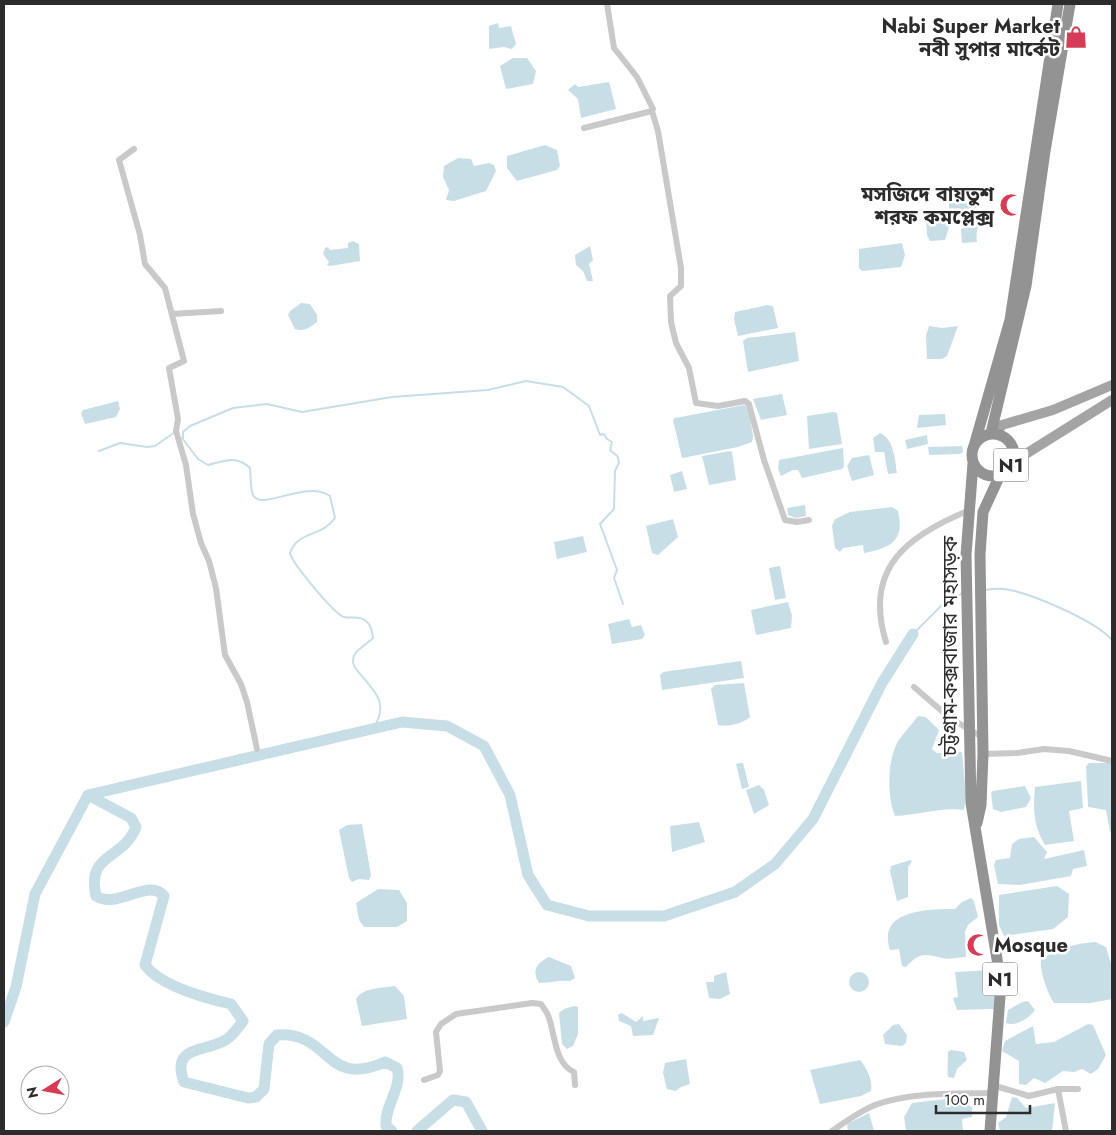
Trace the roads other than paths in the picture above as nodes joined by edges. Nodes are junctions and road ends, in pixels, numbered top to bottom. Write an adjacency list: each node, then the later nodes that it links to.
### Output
1 (607, 4): 4 (street)
2 (1058, 4): 12 (highway, N1)
3 (1070, 4): 11 (highway, N1)
4 (652, 111): 5 (street); 17 (street)
5 (584, 128)
6 (134, 149): 8 (street)
7 (222, 311): 8 (street)
8 (172, 314): 22 (street)
9 (1112, 385): 11 (main road)
10 (1112, 400): 13 (main road)
11 (994, 433): 12 (highway, N1); 13 (highway, N1)
12 (974, 446): 14 (highway, N1)
13 (1013, 462): 15 (highway, N1)
14 (974, 463): 15 (highway, N1); 16 (highway, চট্টগ্রাম-কক্সবাজার মহাসড়ক / N1)
15 (1000, 475): 21 (highway, চট্টগ্রাম-কক্সবাজার মহাসড়ক / N1)
16 (970, 510): 18 (street); 20 (highway, চট্টগ্রাম-কক্সবাজার মহাসড়ক / N1)
17 (809, 520)
18 (886, 642)
19 (914, 687): 20 (street)
20 (968, 731): 21 (street); 25 (highway, চট্টগ্রাম-কক্সবাজার মহাসড়ক / N1)
21 (982, 737): 23 (highway, চট্টগ্রাম-কক্সবাজার মহাসড়ক / N1)
22 (257, 749)
23 (983, 754): 24 (street); 25 (highway, চট্টগ্রাম-কক্সবাজার মহাসড়ক / N1)
24 (1112, 761)
25 (976, 828): 28 (highway, চট্টগ্রাম-কক্সবাজার মহাসড়ক / N1)
26 (424, 1080): 27 (street)
27 (575, 1085)
28 (991, 1089): 29 (street); 31 (street); 32 (highway, চট্টগ্রাম-কক্সবাজার মহাসড়ক / N1)
29 (1058, 1089): 30 (street); 33 (street)
30 (1078, 1089)
31 (832, 1131)
32 (990, 1131)
33 (1066, 1131)

